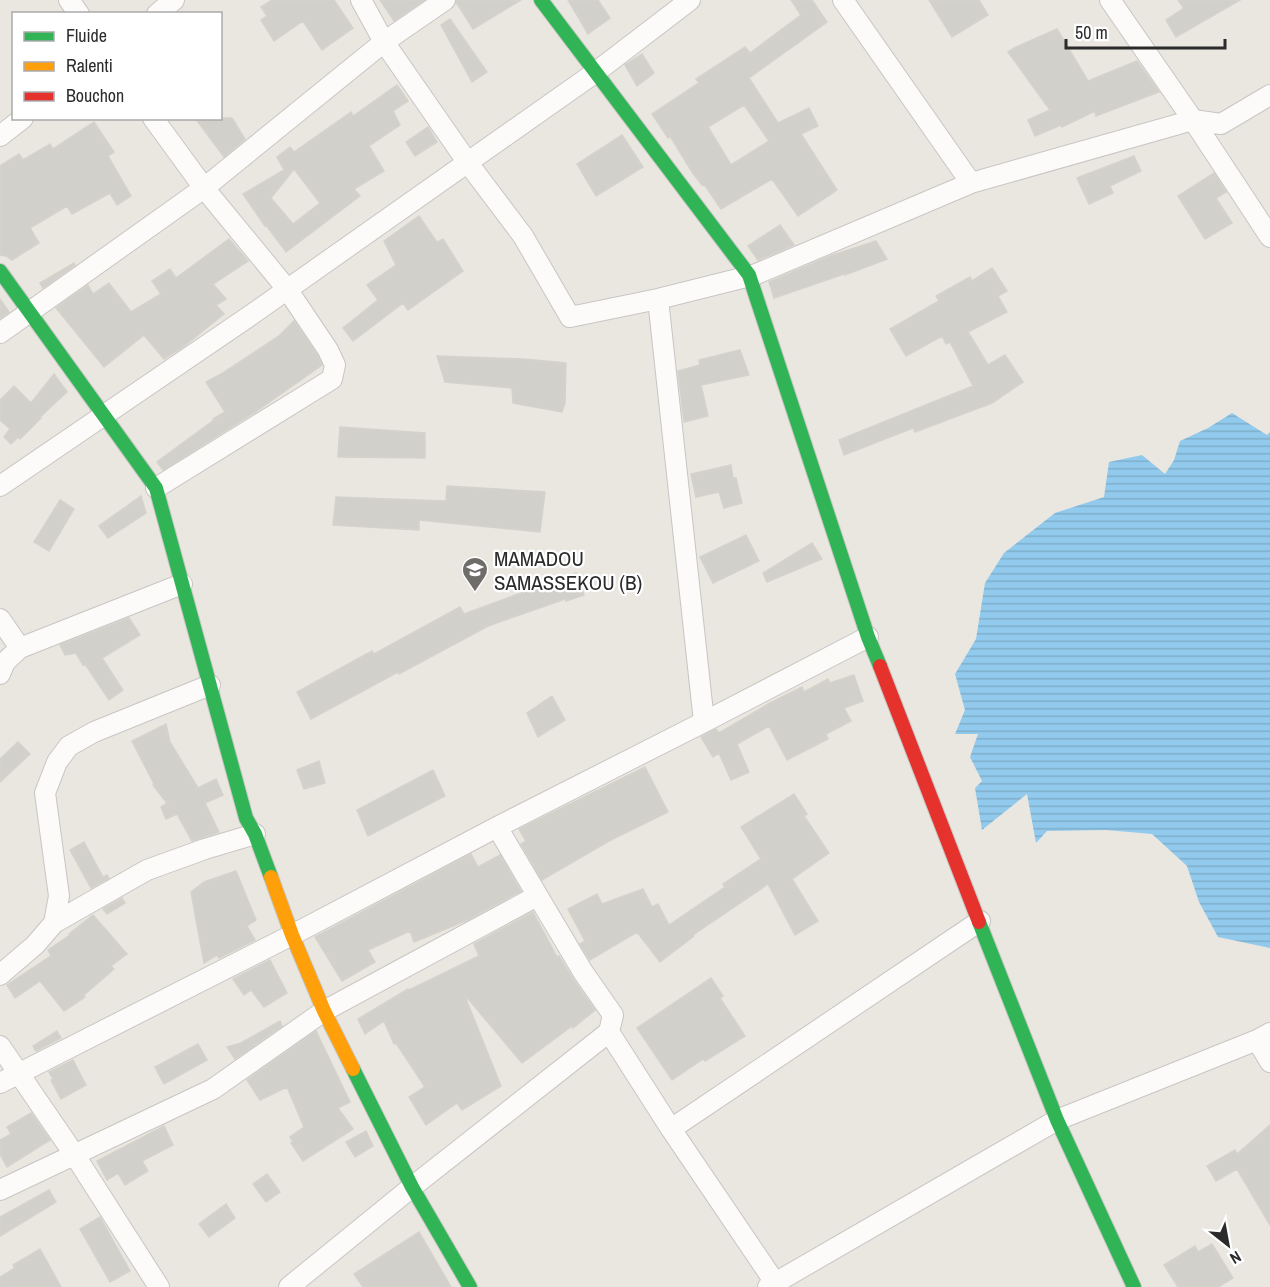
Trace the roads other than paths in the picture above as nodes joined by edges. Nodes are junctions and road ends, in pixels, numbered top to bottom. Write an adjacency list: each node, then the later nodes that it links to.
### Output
1 (174, 0): 8 (street)
2 (361, 0): 9 (street)
3 (445, 0): 9 (street)
4 (541, 0): 10 (street)
5 (690, 0): 10 (street)
6 (843, 0): 17 (street)
7 (1110, 0): 14 (street)
8 (159, 12)
9 (384, 42): 16 (street); 18 (street)
10 (596, 72): 16 (street); 21 (street)
11 (1270, 95): 14 (street)
12 (20, 120): 15 (street)
13 (154, 120): 18 (street)
14 (1193, 120): 17 (street); 19 (street)
15 (0, 136)
16 (468, 163): 22 (street); 23 (street)
17 (971, 183): 21 (street)
18 (204, 188): 22 (street); 24 (street)
19 (1270, 237)
20 (0, 272): 24 (street)
21 (749, 275): 23 (street); 31 (street)
22 (287, 289): 26 (street); 28 (street)
23 (658, 299): 35 (street)
24 (29, 312): 25 (street); 26 (street)
25 (0, 333)
26 (104, 416): 27 (street); 28 (street)
27 (0, 486)
28 (156, 488): 29 (street)
29 (182, 584): 32 (street); 34 (street)
30 (0, 619): 32 (street)
31 (868, 637): 35 (street); 39 (street)
32 (20, 648): 33 (street)
33 (0, 674)
34 (210, 685): 37 (street); 40 (street)
35 (704, 722): 36 (street)
36 (497, 827): 38 (street); 41 (street)
37 (255, 834): 40 (street); 41 (street)
38 (537, 896): 43 (street); 44 (street)
39 (980, 921): 50 (street); 51 (street)
40 (54, 922): 42 (street)
41 (292, 935): 43 (street); 48 (street)
42 (0, 975)
43 (324, 1011): 52 (street); 53 (street)
44 (609, 1032): 51 (street); 53 (street)
45 (1264, 1037): 47 (street); 50 (street)
46 (0, 1046): 48 (street)
47 (1270, 1062)
48 (20, 1073): 49 (street); 52 (street)
49 (0, 1083)
50 (1057, 1120): 55 (street); 59 (street)
51 (671, 1129): 55 (street)
52 (75, 1154): 54 (street); 56 (street)
53 (412, 1187): 57 (street); 58 (street)
54 (0, 1190)
55 (774, 1286)
56 (159, 1287)
57 (290, 1287)
58 (470, 1287)
59 (1134, 1287)

